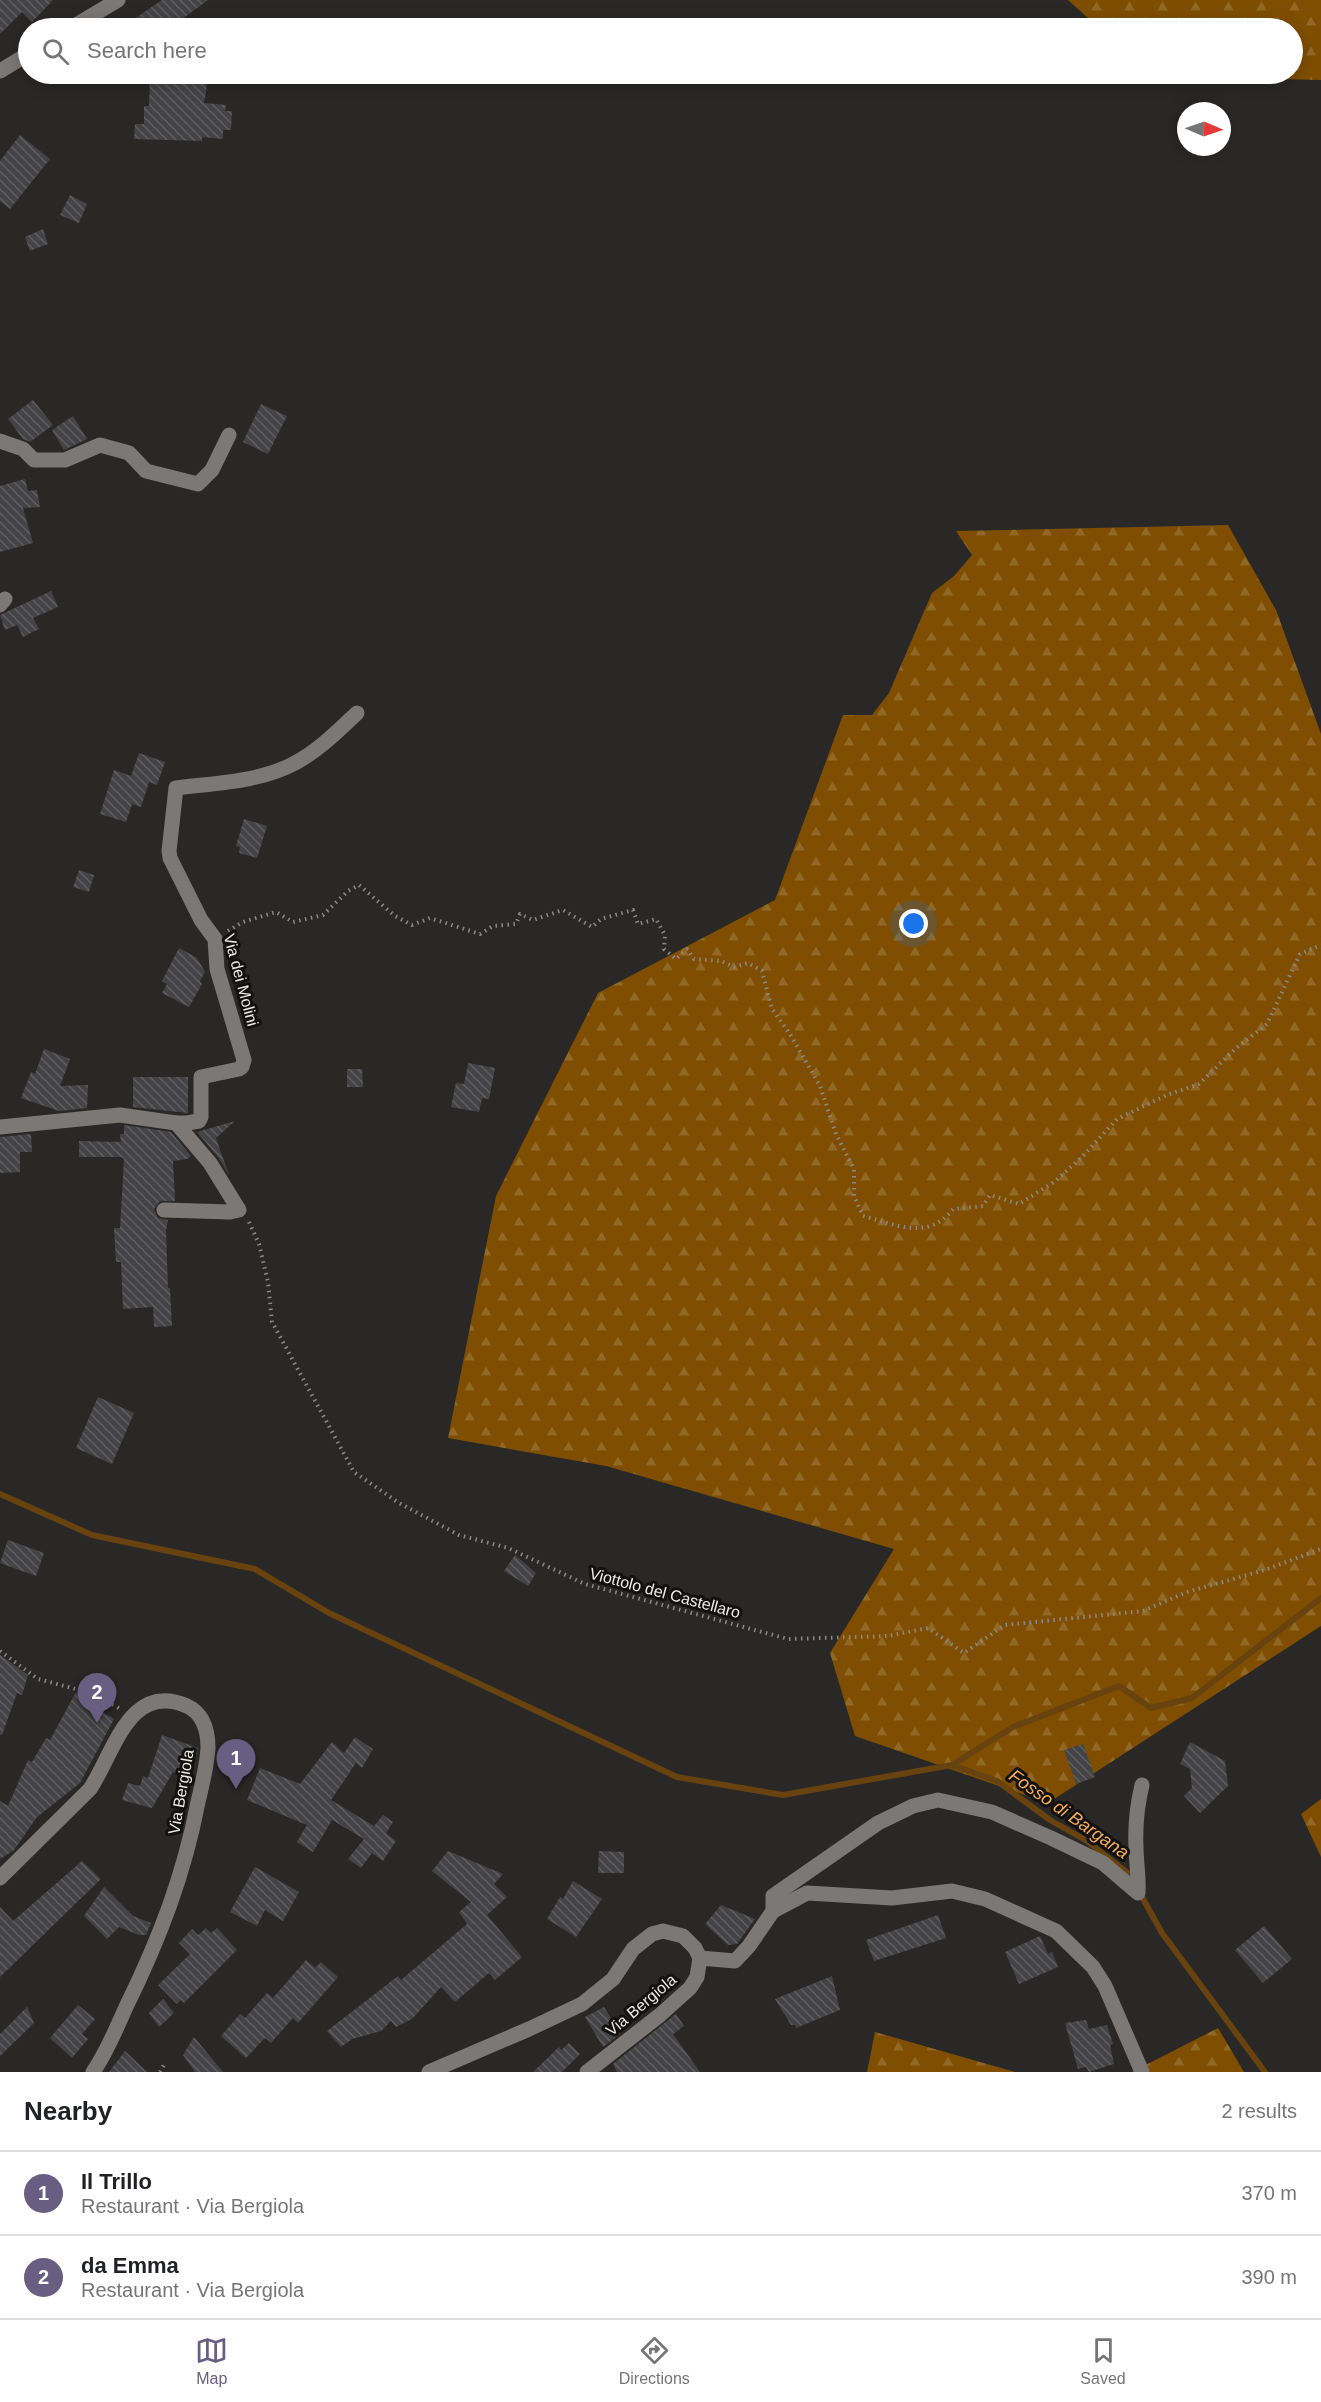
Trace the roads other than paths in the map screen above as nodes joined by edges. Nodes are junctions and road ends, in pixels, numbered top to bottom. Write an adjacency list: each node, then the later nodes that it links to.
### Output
1 (118, 0): 2 (street)
2 (88, 18)
3 (18, 60): 4 (street)
4 (0, 70)
5 (229, 435): 6 (street)
6 (0, 441)
7 (357, 713): 8 (street, Via dei Molini)
8 (176, 1123): 9 (street, Via dei Molini); 10 (street)
9 (0, 1127)
10 (164, 1210)
11 (1142, 1785): 13 (street)
12 (1, 1879): 15 (street, Via Bergiola)
13 (773, 1911): 14 (street); 18 (street)
14 (700, 1958): 16 (street); 17 (street, Via Bergiola)
15 (93, 2072)
16 (429, 2072)
17 (587, 2072)
18 (1142, 2072)

